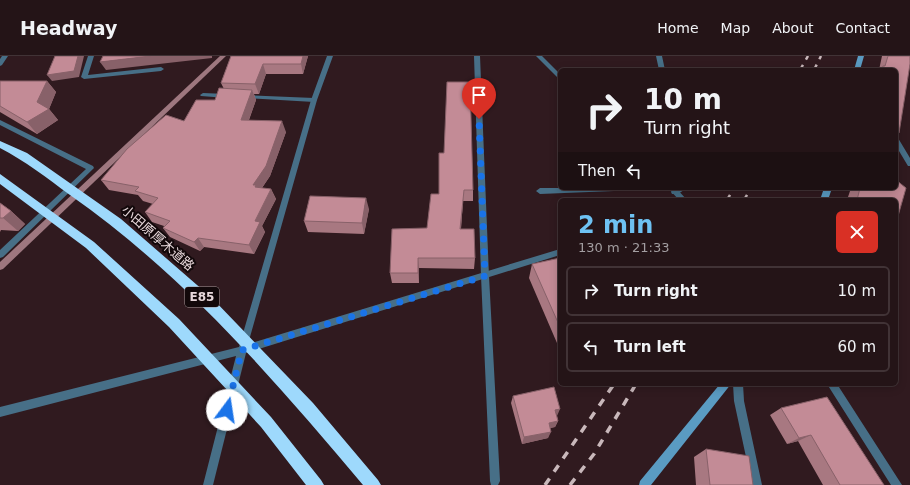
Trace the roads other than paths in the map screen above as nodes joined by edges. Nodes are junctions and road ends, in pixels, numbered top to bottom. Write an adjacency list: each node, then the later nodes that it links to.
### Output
1 (5, 56): 8 (street)
2 (91, 56): 11 (street)
3 (330, 56): 14 (street)
4 (477, 56): 24 (street)
5 (539, 56): 12 (street)
6 (659, 56): 9 (street)
7 (862, 56): 10 (main road)
8 (0, 64)
9 (662, 68)
10 (858, 68)
11 (161, 69)
12 (558, 75)
13 (203, 94): 14 (street)
14 (314, 100): 25 (street)
15 (0, 122): 23 (street)
16 (898, 143): 18 (street)
17 (0, 144): 33 (highway, 小田原厚木道路 / E85)
18 (910, 164)
19 (0, 178): 32 (highway)
20 (565, 190): 21 (street)
21 (540, 191)
22 (558, 253): 24 (street)
23 (0, 255)
24 (485, 276): 25 (street); 30 (street)
25 (242, 350): 29 (street); 31 (street)
26 (724, 386): 34 (main road)
27 (738, 386): 35 (street)
28 (833, 386): 36 (street)
29 (0, 412)
30 (496, 481)
31 (208, 485)
32 (316, 485)
33 (373, 485)
34 (644, 485)
35 (757, 485)
36 (897, 485)

